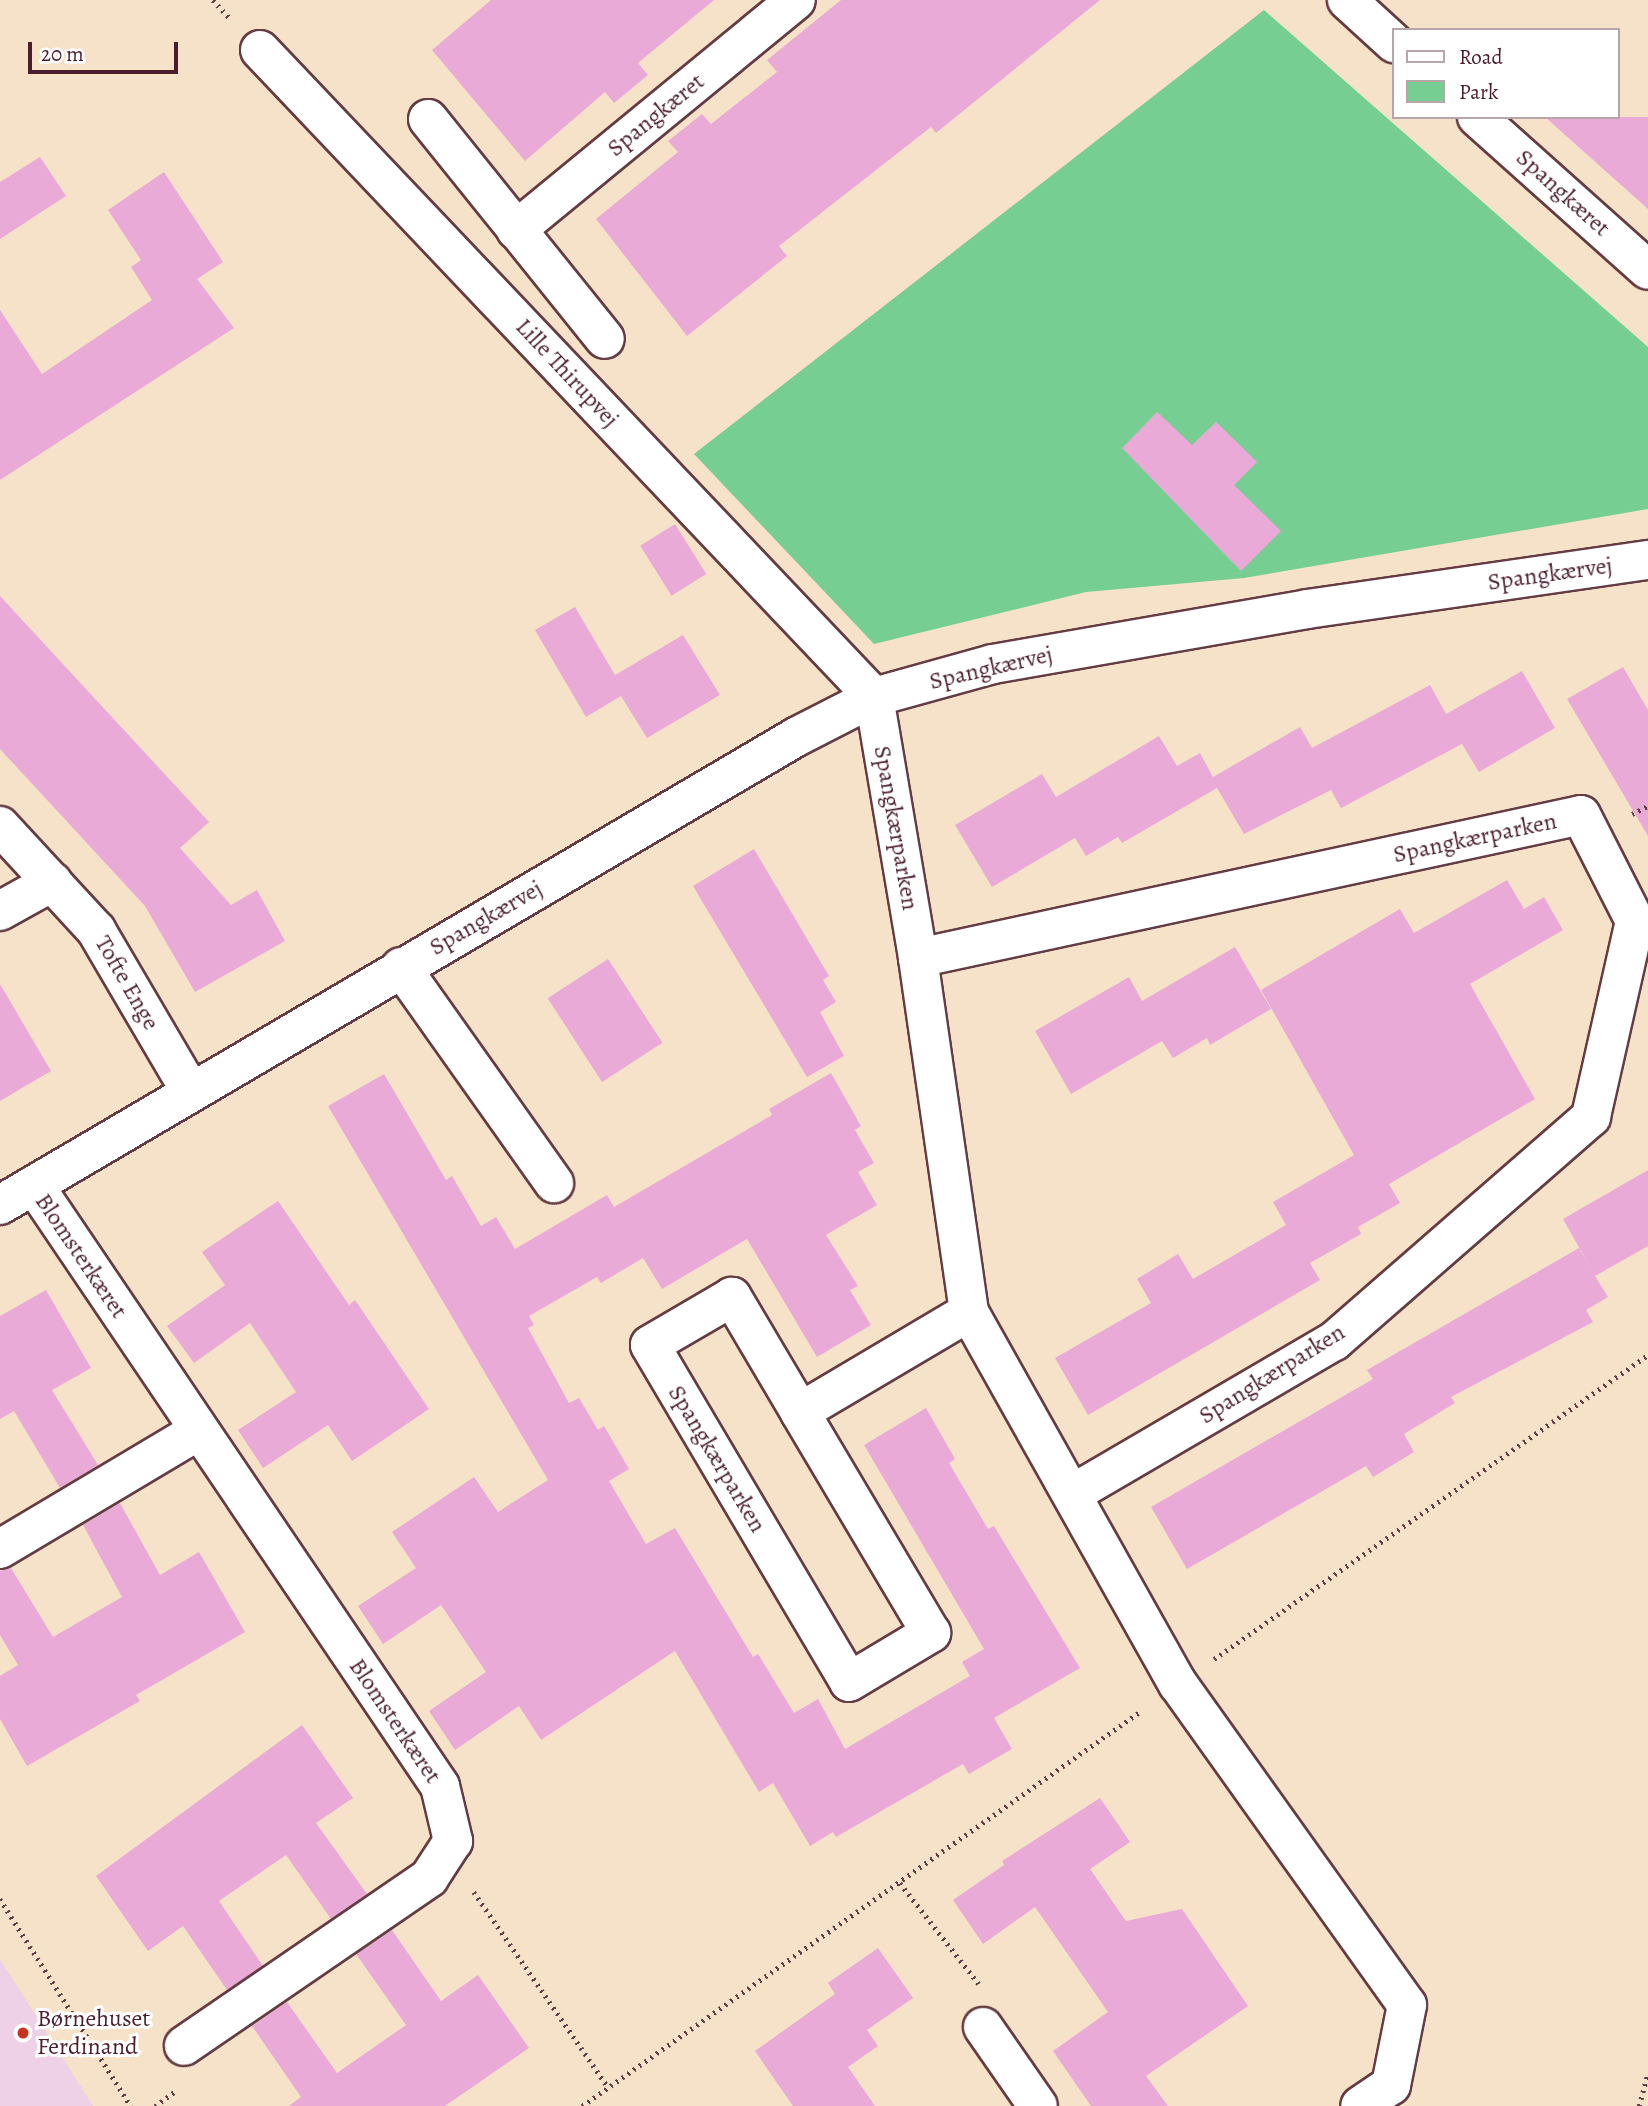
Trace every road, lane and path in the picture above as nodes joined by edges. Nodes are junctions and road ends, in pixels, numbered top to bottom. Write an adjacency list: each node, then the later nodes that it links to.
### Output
1 (796, 0): 7 (street, Spangkæret)
2 (1347, 0): 3 (street)
3 (1392, 41)
4 (260, 50): 11 (street, Lille Thirupvej)
5 (428, 119): 7 (street)
6 (1479, 119): 8 (street, Spangkæret)
7 (516, 230): 9 (street)
8 (1648, 270)
9 (605, 339)
10 (1648, 561): 11 (street, Spangkærvej)
11 (874, 697): 15 (street, Spangkærparken); 16 (street, Spangkærvej)
12 (0, 826): 13 (street, Tofte Enge)
13 (52, 882): 14 (street); 17 (street, Tofte Enge)
14 (0, 911)
15 (918, 958): 21 (street, Spangkærparken); 25 (street, Spangkærparken)
16 (401, 968): 17 (street, Spangkærvej); 18 (street, Spangkærvej)
17 (191, 1092): 19 (street, Spangkærvej)
18 (554, 1183)
19 (34, 1185): 20 (street, Spangkærvej); 24 (street, Blomsterkæret)
20 (0, 1205)
21 (969, 1312): 23 (street); 25 (street, Spangkærparken)
22 (1648, 1354): 27 (path)
23 (800, 1412): 23 (street, Spangkærparken)
24 (198, 1431): 26 (street); 28 (street, Blomsterkæret)
25 (1072, 1494): 27 (street, Spangkærparken)
26 (0, 1549)
27 (1178, 1684): 29 (path); 38 (street, Spangkærparken)
28 (442, 1858): 32 (street, Blomsterkæret); 34 (path)
29 (900, 1883): 31 (path); 34 (path)
30 (0, 1899): 35 (path)
31 (983, 2027): 37 (street)
32 (184, 2046)
33 (1648, 2072): 39 (path)
34 (608, 2087): 36 (path)
35 (131, 2106)
36 (582, 2106)
37 (1038, 2106)
38 (1360, 2106)
39 (1639, 2106)

